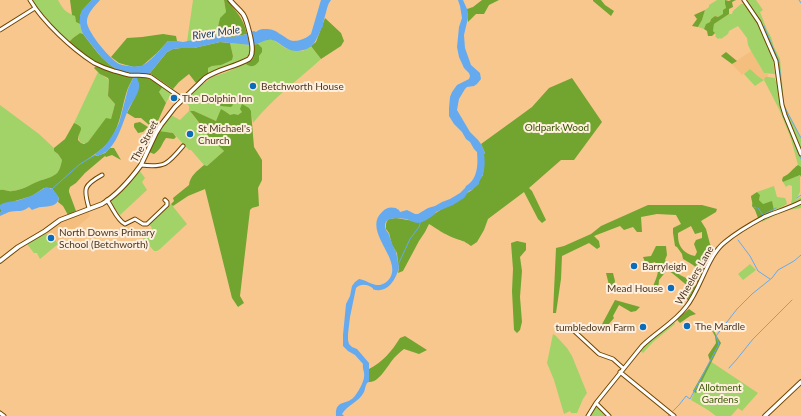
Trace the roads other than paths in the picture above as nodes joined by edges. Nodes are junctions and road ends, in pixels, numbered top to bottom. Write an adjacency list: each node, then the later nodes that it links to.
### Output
1 (30, 0): 4 (street)
2 (230, 0): 6 (street, The Street)
3 (744, 0): 8 (street)
4 (35, 8): 5 (street); 6 (street)
5 (0, 30)
6 (184, 100): 9 (street, The Street)
7 (183, 146): 9 (street)
8 (801, 154)
9 (141, 165): 11 (street, The Street)
10 (102, 175): 14 (street)
11 (107, 200): 12 (street); 14 (street, The Street)
12 (165, 200)
13 (801, 202): 17 (street, Wheelers Lane)
14 (89, 208): 15 (street, The Street)
15 (0, 261)
16 (572, 329): 17 (street)
17 (623, 368): 18 (street, Wheelers Lane)
18 (620, 372): 20 (street, Wheelers Lane); 25 (street)
19 (801, 382): 26 (street)
20 (596, 403): 23 (street, Wheelers Lane); 24 (street)
21 (0, 413): 22 (street)
22 (4, 416)
23 (588, 416)
24 (609, 416)
25 (674, 416)
26 (765, 416)

